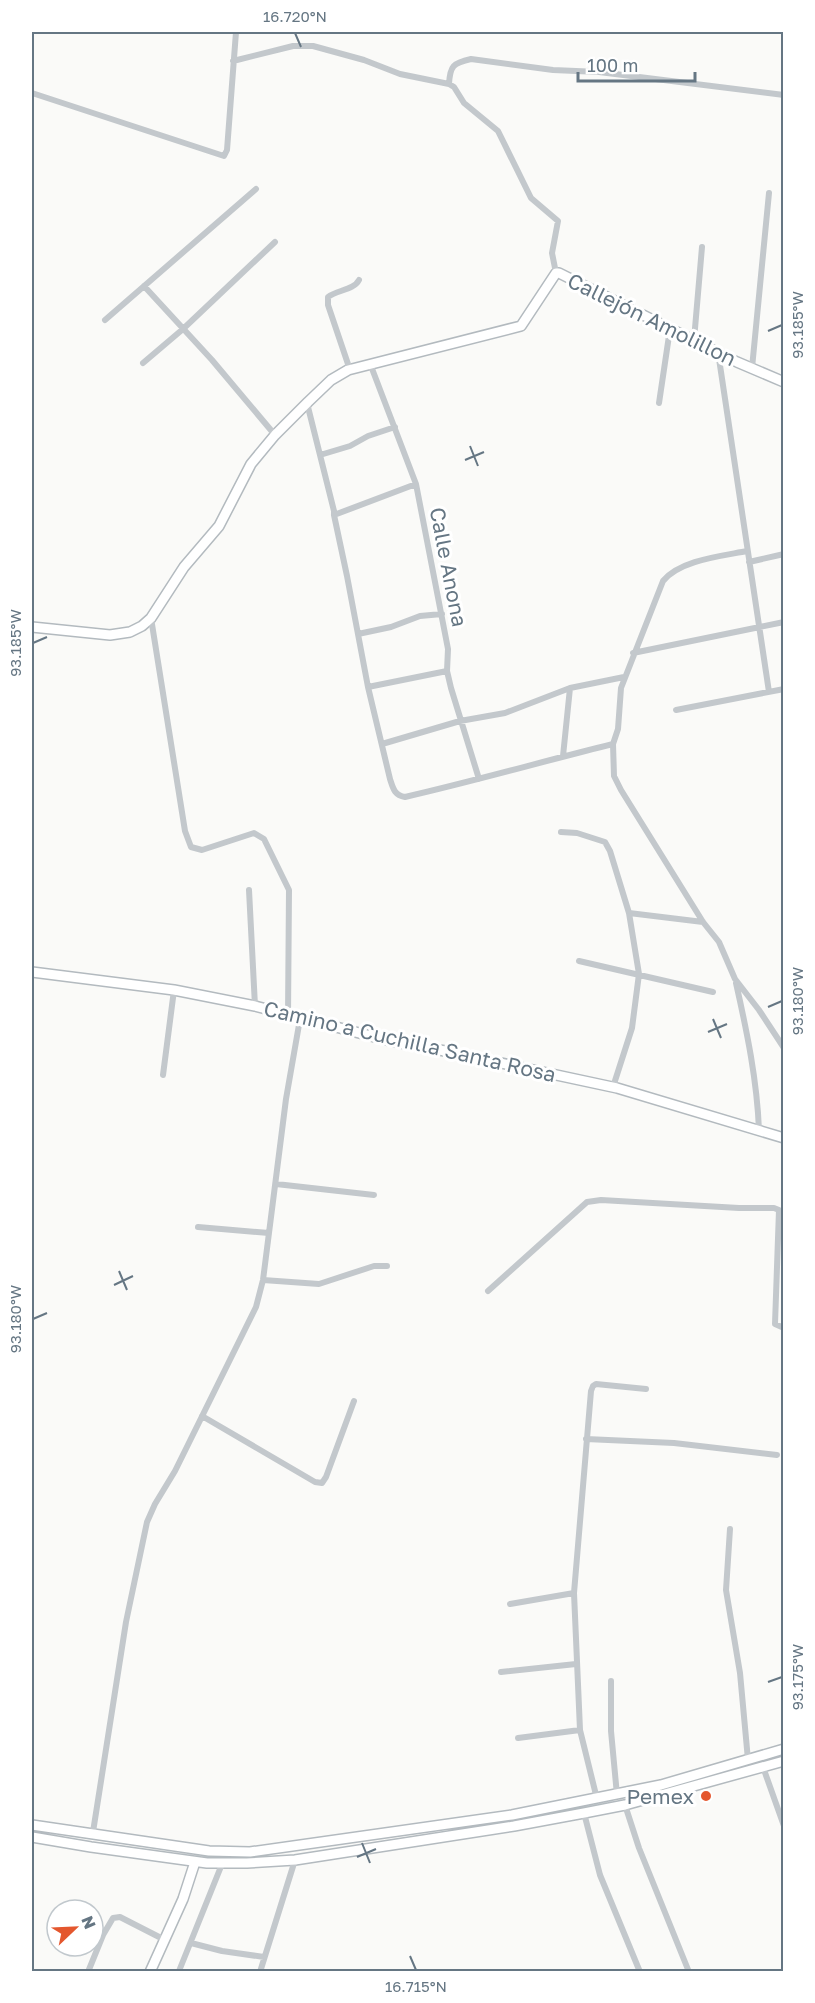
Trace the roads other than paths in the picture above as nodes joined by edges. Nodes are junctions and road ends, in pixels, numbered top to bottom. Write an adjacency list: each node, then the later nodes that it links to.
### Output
1 (236, 32): 2 (street)
2 (233, 62): 3 (street); 4 (street)
3 (449, 84): 5 (street); 10 (street)
4 (32, 93)
5 (783, 95)
6 (256, 189): 12 (street)
7 (769, 193): 20 (street)
8 (275, 242): 14 (street)
9 (702, 247): 16 (street)
10 (556, 273): 15 (street, Callejón Amolillon); 19 (street, Callejón Amolillon)
11 (359, 280): 21 (street)
12 (144, 286): 13 (street); 14 (street)
13 (105, 320)
14 (183, 328): 18 (street); 26 (street)
15 (670, 329): 16 (street, Callejón Amolillon); 24 (street)
16 (694, 340): 17 (street, Callejón Amolillon)
17 (718, 352): 20 (street, Callejón Amolillon); 30 (street)
18 (143, 363)
19 (371, 366): 21 (street, Callejón Amolillon); 25 (street, Calle Anona)
20 (752, 368): 22 (street, Callejón Amolillon)
21 (350, 370): 23 (street, Callejón Amolillon)
22 (783, 384)
23 (307, 403): 26 (street, Callejón Amolillon); 27 (street)
24 (659, 403)
25 (395, 427): 27 (street); 28 (street, Calle Anona)
26 (275, 435): 34 (street, Callejón Amolillon)
27 (320, 455): 29 (street)
28 (416, 484): 29 (street); 33 (street, Calle Anona)
29 (334, 515): 38 (street)
30 (747, 551): 32 (street); 39 (street)
31 (783, 554): 32 (street)
32 (749, 562): 37 (street)
33 (442, 614): 38 (street); 40 (street, Calle Anona)
34 (151, 618): 36 (street, Callejón Amolillon); 63 (street)
35 (783, 622): 37 (street)
36 (32, 627)
37 (758, 627): 39 (street); 45 (street)
38 (358, 634): 42 (street)
39 (633, 653): 41 (street)
40 (447, 671): 42 (street); 47 (street, Calle Anona)
41 (624, 677): 43 (street); 49 (street)
42 (368, 687): 48 (street)
43 (570, 687): 47 (street); 50 (street)
44 (783, 689): 45 (street)
45 (769, 692): 46 (street)
46 (675, 710)
47 (460, 721): 48 (street); 51 (street, Calle Anona)
48 (382, 744): 51 (street)
49 (613, 744): 50 (street); 55 (street)
50 (563, 756): 51 (street)
51 (479, 780)
52 (561, 832): 54 (street)
53 (249, 890): 62 (street)
54 (629, 913): 55 (street); 58 (street)
55 (703, 922): 59 (street)
56 (579, 961): 58 (street)
57 (32, 972): 60 (street, Camino a Cuchilla Santa Rosa)
58 (639, 974): 61 (street); 67 (street)
59 (735, 980): 65 (street); 68 (street)
60 (174, 990): 62 (street, Camino a Cuchilla Santa Rosa); 66 (street)
61 (713, 992)
62 (255, 1006): 63 (street, Camino a Cuchilla Santa Rosa)
63 (288, 1016): 64 (street, Camino a Cuchilla Santa Rosa)
64 (300, 1019): 67 (street, Camino a Cuchilla Santa Rosa); 70 (street)
65 (783, 1048)
66 (163, 1075)
67 (613, 1087): 68 (street, Camino a Cuchilla Santa Rosa)
68 (759, 1130): 69 (street, Camino a Cuchilla Santa Rosa)
69 (783, 1138)
70 (276, 1184): 71 (street); 73 (street)
71 (374, 1194)
72 (198, 1227): 73 (street)
73 (269, 1233): 75 (street)
74 (387, 1266): 75 (street)
75 (263, 1280): 80 (street)
76 (488, 1291): 77 (street)
77 (783, 1328)
78 (646, 1389): 81 (street)
79 (354, 1401): 80 (street)
80 (202, 1416): 103 (street)
81 (586, 1439): 82 (street); 84 (street)
82 (777, 1455)
83 (730, 1529): 92 (street)
84 (574, 1593): 85 (street); 86 (street)
85 (510, 1604)
86 (576, 1664): 87 (street); 89 (street)
87 (501, 1672)
88 (611, 1681): 95 (street)
89 (580, 1730): 90 (street); 96 (street)
90 (518, 1738)
91 (783, 1749): 92 (street)
92 (748, 1760): 95 (street)
93 (783, 1761): 94 (street)
94 (763, 1767): 97 (street); 101 (street)
95 (617, 1795): 96 (street)
96 (597, 1798): 99 (street)
97 (625, 1805): 98 (street); 118 (street)
98 (584, 1813): 102 (street); 117 (street)
99 (474, 1821): 102 (street); 105 (street)
100 (32, 1825): 103 (street)
101 (783, 1826)
102 (476, 1832): 107 (street)
103 (93, 1833): 105 (street)
104 (32, 1837): 106 (street)
105 (125, 1837): 106 (street)
106 (122, 1851): 108 (street)
107 (295, 1860): 109 (street); 112 (street)
108 (195, 1862): 109 (street); 110 (street)
109 (222, 1864): 111 (street)
110 (165, 1940): 113 (street); 114 (street)
111 (191, 1943): 112 (street); 115 (street)
112 (264, 1958): 116 (street)
113 (88, 1971)
114 (150, 1971)
115 (180, 1971)
116 (260, 1971)
117 (640, 1971)
118 (689, 1971)

